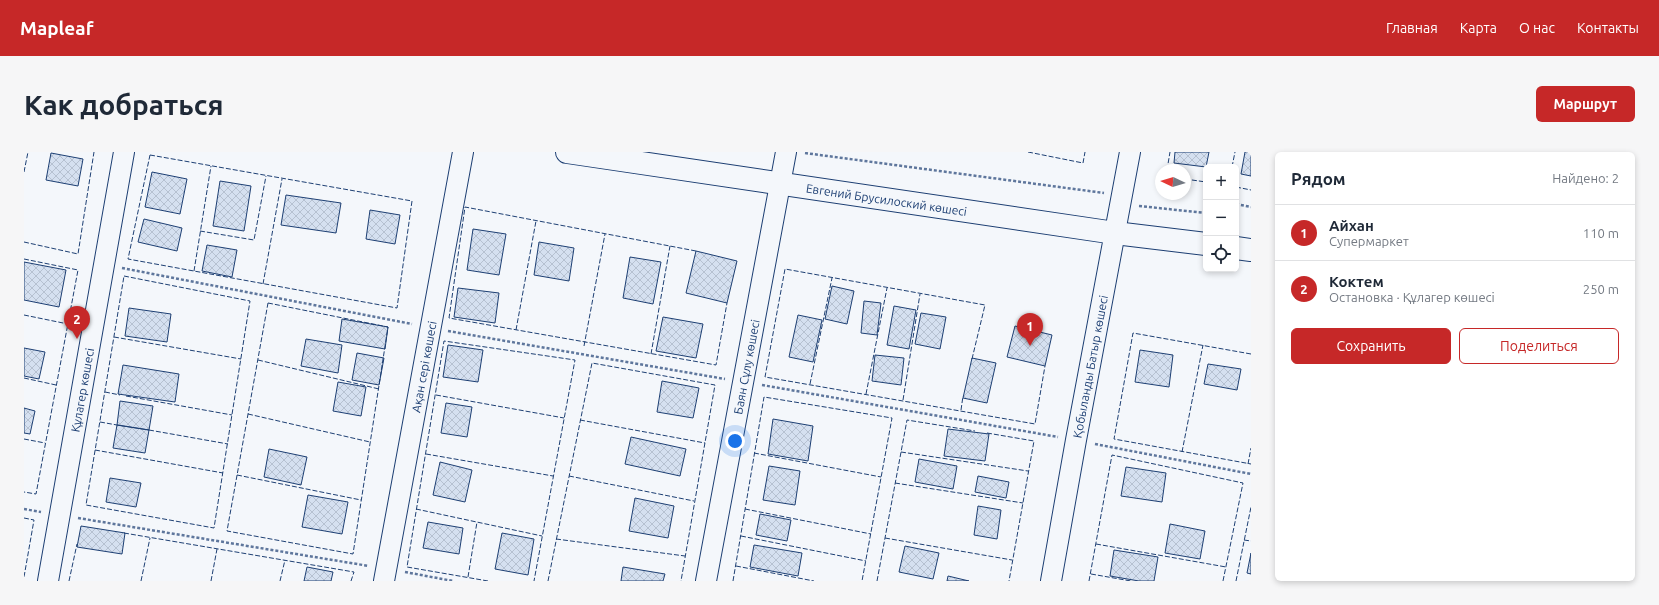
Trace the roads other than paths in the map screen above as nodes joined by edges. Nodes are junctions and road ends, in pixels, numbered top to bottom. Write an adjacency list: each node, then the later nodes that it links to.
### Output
1 (124, 152): 12 (street, Құлагер көшесі)
2 (463, 152): 11 (street, Ақан сері көшесі)
3 (567, 152): 6 (main road, Евгений Брусилоский көшесі)
4 (794, 152): 6 (street, Баян Сұлу көшесі)
5 (1130, 152): 7 (street, Қобыланды Батыр көшесі)
6 (781, 184): 7 (main road, Евгений Брусилоский көшесі); 13 (street, Баян Сұлу көшесі)
7 (1115, 233): 8 (main road, Евгений Брусилоский көшесі); 14 (street, Қобыланды Батыр көшесі)
8 (1203, 244)
9 (1239, 248): 10 (main road)
10 (1251, 250)
11 (386, 575)
12 (48, 581)
13 (706, 581)
14 (1051, 581)

